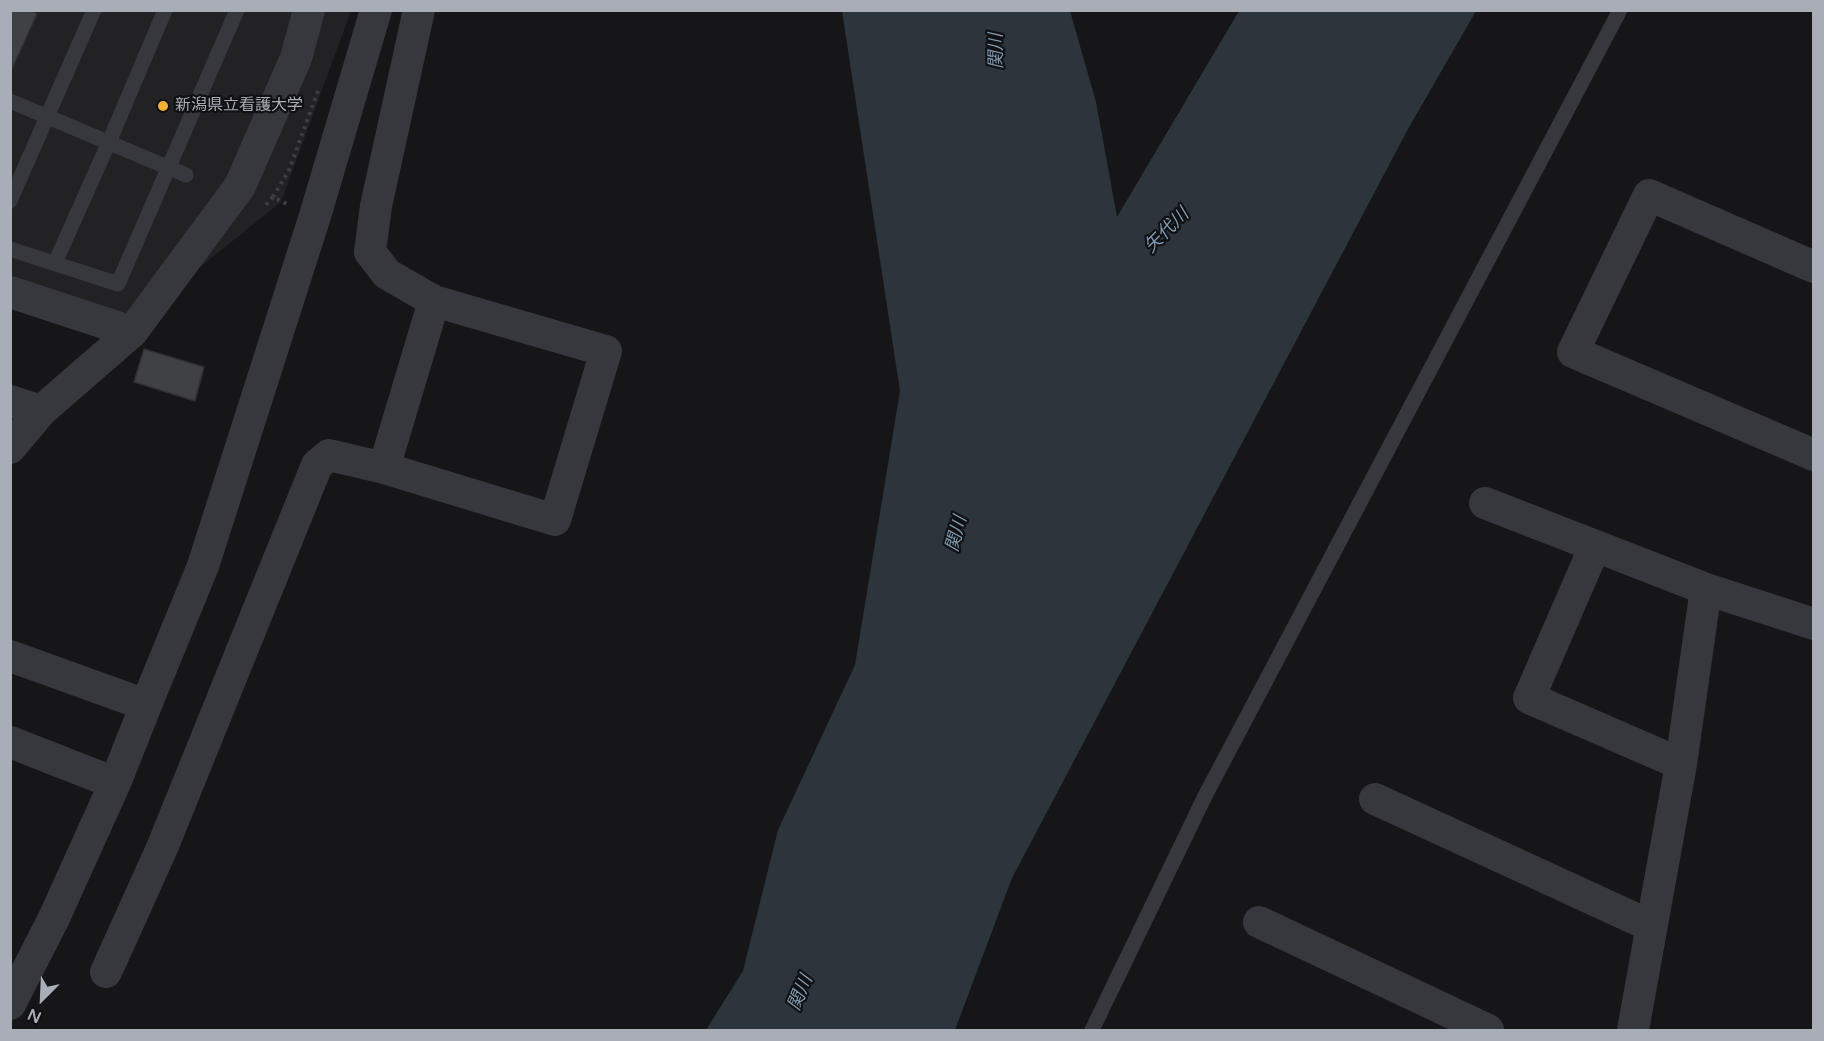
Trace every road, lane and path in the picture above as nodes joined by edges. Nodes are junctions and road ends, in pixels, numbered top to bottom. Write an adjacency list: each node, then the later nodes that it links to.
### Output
1 (94, 10): 10 (lane)
2 (165, 10): 11 (lane)
3 (237, 10): 12 (lane)
4 (309, 10): 23 (street)
5 (376, 10): 17 (street)
6 (419, 10): 22 (street)
7 (1620, 10): 43 (lane)
8 (319, 87): 14 (path)
9 (10, 100): 10 (lane)
10 (48, 116): 11 (lane); 15 (lane)
11 (109, 142): 12 (lane); 19 (lane)
12 (169, 168): 13 (lane); 19 (lane)
13 (186, 175)
14 (273, 198): 16 (path); 17 (path)
15 (10, 201)
16 (264, 207)
17 (315, 216): 34 (street)
18 (10, 249): 19 (lane)
19 (55, 263)
20 (1814, 267): 27 (street)
21 (10, 292): 23 (street)
22 (434, 301): 28 (street); 28 (street)
23 (132, 332): 25 (street)
24 (10, 401): 25 (street)
25 (41, 411): 26 (street)
26 (10, 448)
27 (1814, 455)
28 (384, 468): 41 (street)
29 (1485, 503): 30 (street)
30 (1596, 546): 31 (street); 36 (street)
31 (1706, 589): 32 (street); 36 (street)
32 (1814, 624)
33 (10, 656): 34 (street)
34 (146, 705): 37 (street)
35 (10, 742): 37 (street)
36 (1681, 764): 40 (street)
37 (115, 783): 42 (street)
38 (1375, 799): 40 (street)
39 (1259, 922): 44 (street)
40 (1652, 926): 45 (street)
41 (106, 972)
42 (10, 1004)
43 (1092, 1030)
44 (1488, 1030)
45 (1633, 1030)

